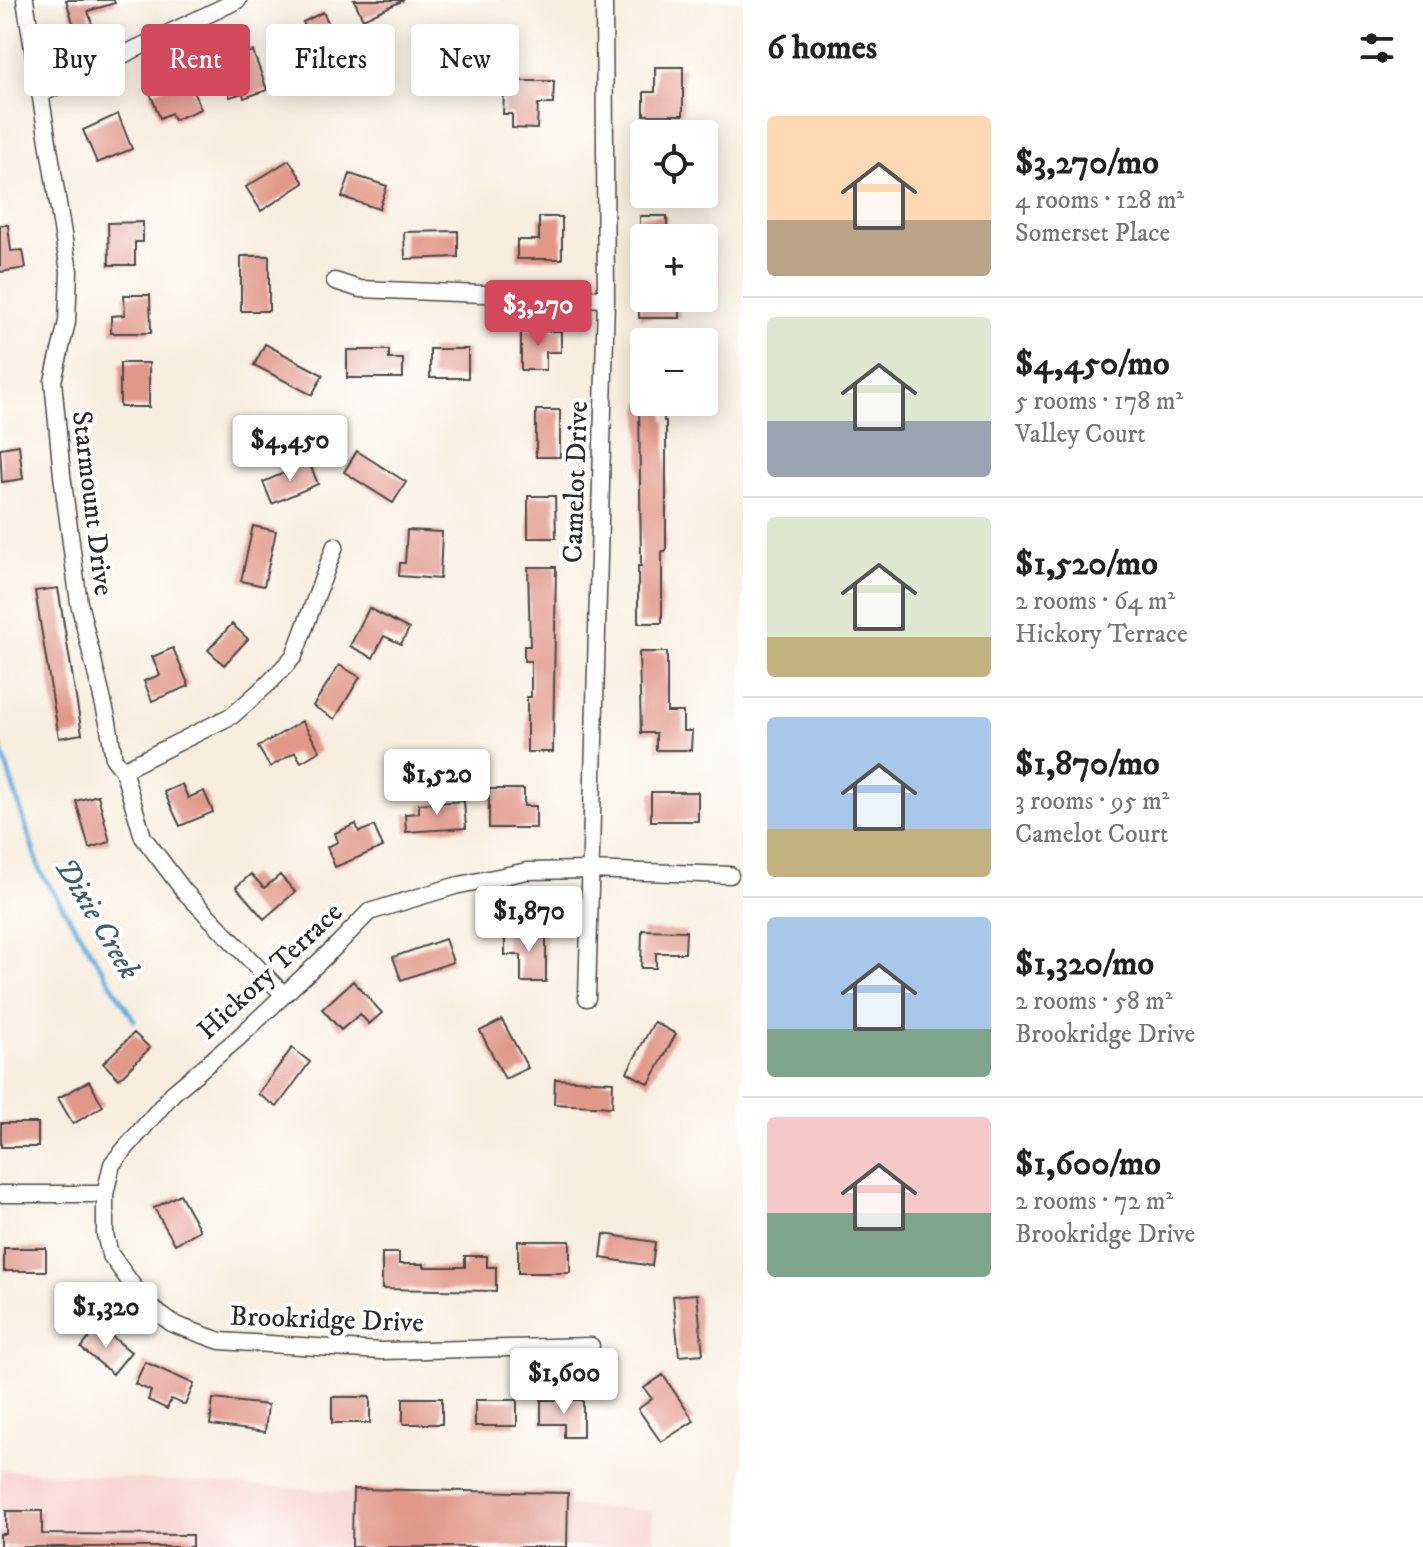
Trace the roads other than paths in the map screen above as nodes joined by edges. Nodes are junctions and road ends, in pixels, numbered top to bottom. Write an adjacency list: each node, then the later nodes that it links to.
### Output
1 (25, 0): 4 (street, Starmount Drive)
2 (238, 0): 5 (street)
3 (604, 0): 8 (street, Camelot Drive)
4 (29, 24)
5 (125, 54)
6 (41, 96): 10 (street, Starmount Drive)
7 (335, 281): 8 (street)
8 (606, 299): 11 (street, Camelot Drive)
9 (335, 546): 10 (street)
10 (123, 770): 13 (street, Starmount Drive)
11 (589, 870): 12 (street, Hickory Terrace); 13 (street, Hickory Terrace); 14 (street, Camelot Drive)
12 (730, 875)
13 (284, 995): 16 (street, Hickory Terrace)
14 (587, 998)
15 (0, 1194): 16 (street)
16 (105, 1194): 17 (street, Brookridge Drive)
17 (591, 1346)

